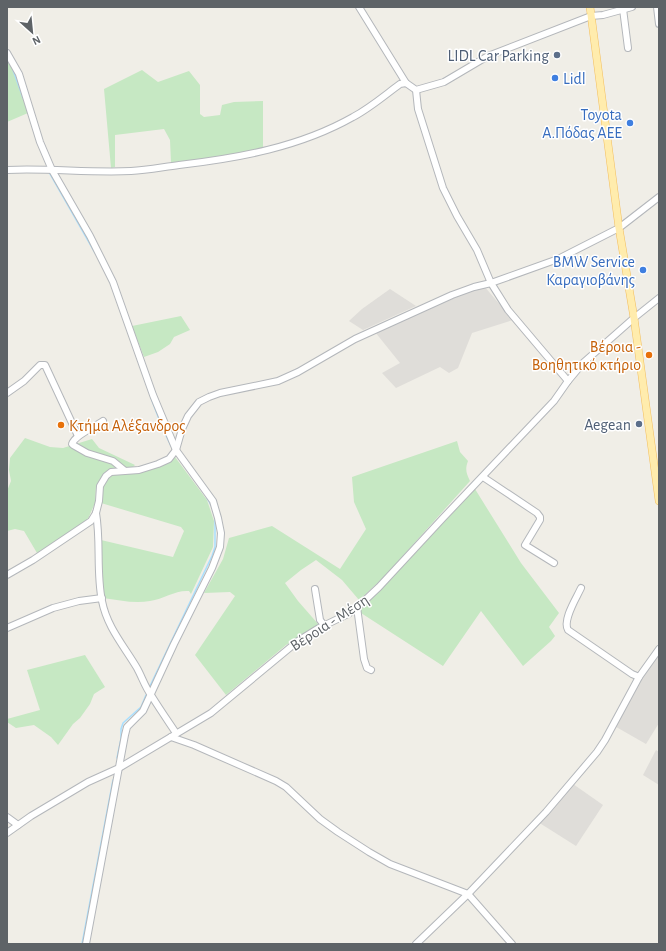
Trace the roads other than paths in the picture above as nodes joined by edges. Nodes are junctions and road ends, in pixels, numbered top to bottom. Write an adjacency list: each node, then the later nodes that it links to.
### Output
1 (359, 7): 10 (street)
2 (590, 7): 6 (main road)
3 (632, 7): 5 (street)
4 (657, 7): 7 (street)
5 (623, 9): 6 (street); 8 (street)
6 (591, 16): 11 (street); 15 (main road)
7 (659, 24)
8 (628, 48)
9 (7, 53): 13 (street)
10 (406, 83): 11 (street); 13 (street)
11 (416, 90): 16 (street)
12 (7, 170): 13 (street)
13 (52, 170): 23 (street)
14 (659, 197): 15 (street)
15 (620, 228): 16 (street); 18 (main road)
16 (491, 283): 19 (street); 23 (street)
17 (659, 298): 18 (street, Βέροια - Μέση)
18 (634, 318): 19 (street, Βέροια - Μέση); 26 (main road)
19 (568, 380): 25 (street, Βέροια - Μέση)
20 (7, 393): 22 (street)
21 (103, 421): 22 (street)
22 (78, 436): 24 (street)
23 (176, 450): 24 (street); 39 (street)
24 (124, 470): 27 (street)
25 (483, 477): 28 (street); 33 (street, Βέροια - Μέση)
26 (659, 501)
27 (96, 513): 29 (street); 32 (street)
28 (554, 563)
29 (7, 575)
30 (581, 588): 38 (street)
31 (315, 590): 34 (street)
32 (102, 598): 35 (street); 39 (street)
33 (357, 607): 34 (street, Βέροια - Μέση); 37 (street)
34 (324, 625): 40 (street, Βέροια - Μέση)
35 (7, 628)
36 (659, 649): 38 (street)
37 (371, 670)
38 (639, 677): 45 (street)
39 (150, 695): 40 (street); 41 (street)
40 (174, 735): 41 (street, Βέροια - Μέση); 45 (street)
41 (119, 768): 43 (street, Βέροια - Μέση); 46 (street)
42 (7, 817): 43 (street)
43 (18, 825): 44 (street, Βέροια - Μέση)
44 (7, 833)
45 (468, 894): 47 (street); 48 (street)
46 (86, 944)
47 (416, 944)
48 (512, 944)

